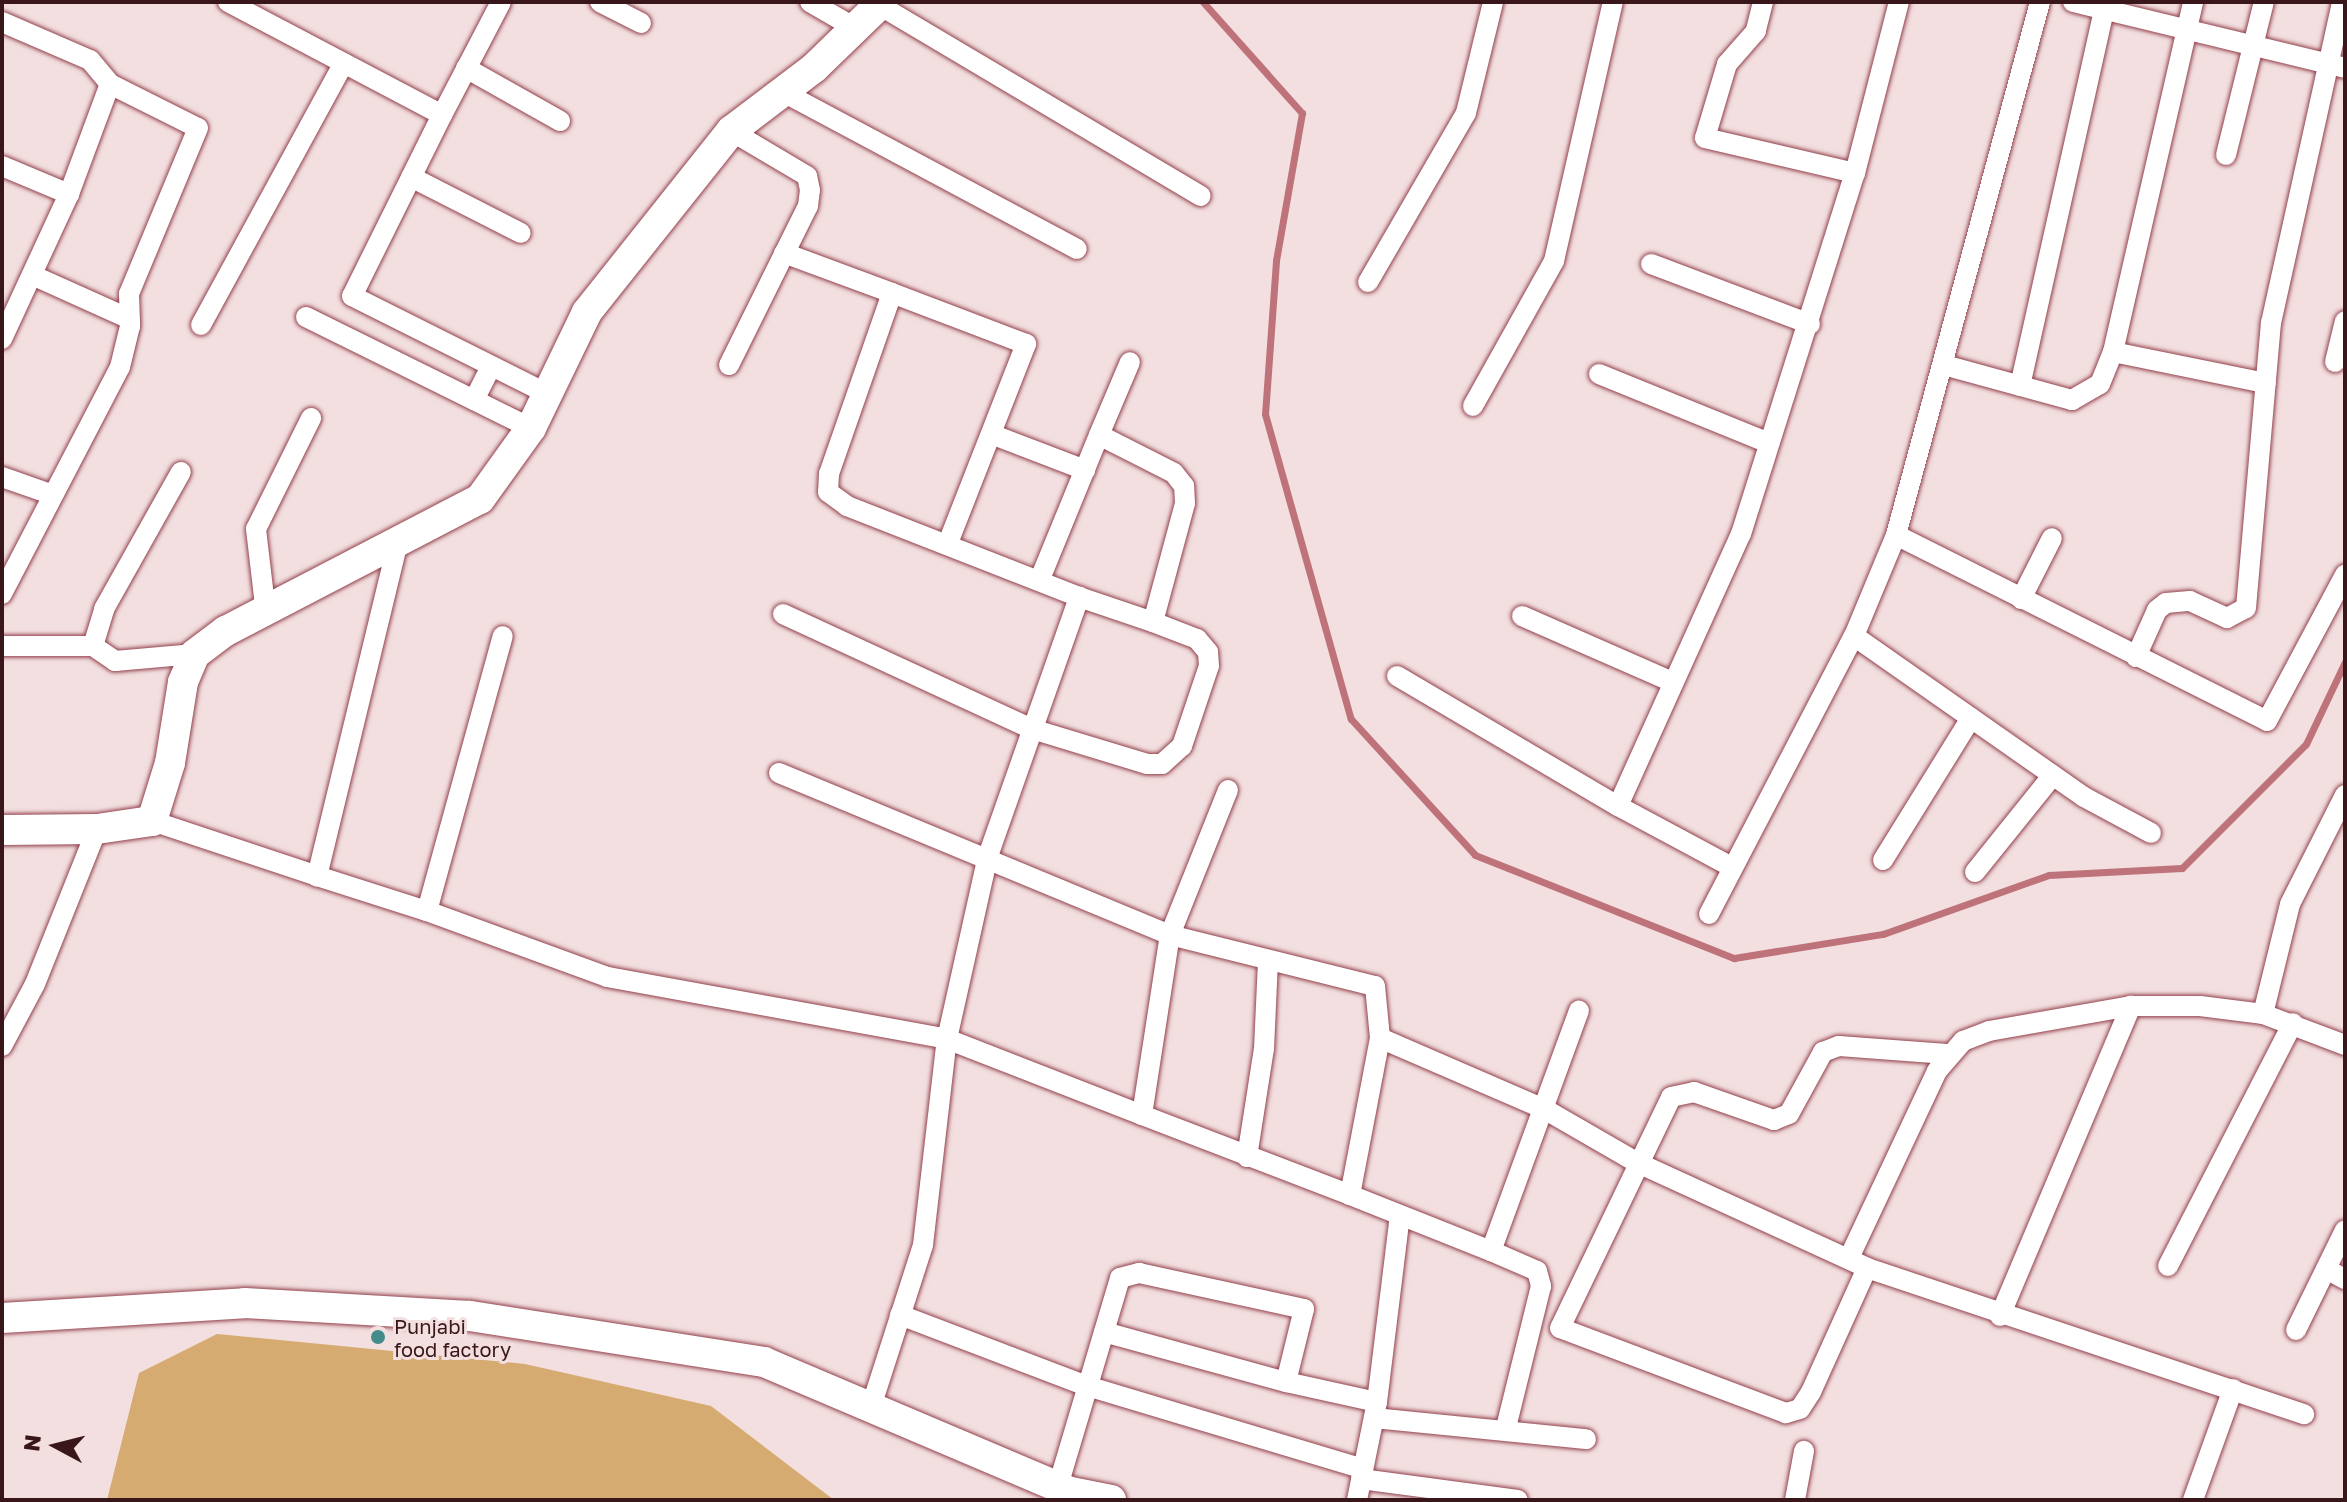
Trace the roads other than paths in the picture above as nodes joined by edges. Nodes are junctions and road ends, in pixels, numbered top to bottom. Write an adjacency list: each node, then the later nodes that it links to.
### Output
1 (228, 2): 21 (street)
2 (499, 2): 23 (street)
3 (600, 2): 17 (street)
4 (810, 2): 18 (street)
5 (1493, 2): 40 (street)
6 (1613, 2): 59 (street)
7 (1763, 2): 31 (street)
8 (1899, 2): 31 (street)
9 (2040, 2): 52 (street)
10 (2073, 2): 15 (street)
11 (2193, 2): 19 (street)
12 (2264, 2): 20 (street)
13 (2342, 2): 22 (street)
14 (881, 3): 18 (street); 34 (street)
15 (2105, 6): 19 (street); 56 (street)
16 (2, 22): 24 (street)
17 (641, 23)
18 (855, 28): 25 (street)
19 (2186, 32): 20 (street); 48 (street)
20 (2253, 47): 22 (street); 29 (street)
21 (344, 63): 26 (street); 46 (street)
22 (2336, 66): 55 (street)
23 (466, 68): 26 (street); 27 (street)
24 (110, 84): 33 (street); 43 (street)
25 (783, 92): 28 (street); 36 (street)
26 (442, 115): 32 (street)
27 (560, 121)
28 (731, 131): 37 (street); 57 (street)
29 (2226, 155)
30 (2, 166): 33 (street)
31 (1855, 173): 45 (street)
32 (411, 177): 35 (street); 53 (street)
33 (69, 194): 39 (street)
34 (1201, 196)
35 (521, 233)
36 (1077, 249)
37 (784, 253): 41 (street); 51 (street)
38 (1651, 264): 45 (street)
39 (32, 275): 43 (street); 47 (street)
40 (1368, 282)
41 (892, 293): 62 (street); 71 (street)
42 (306, 317): 58 (street)
43 (130, 319): 68 (street)
44 (2345, 321): 50 (street)
45 (1810, 324): 64 (street)
46 (201, 325)
47 (2, 339)
48 (2113, 352): 55 (street); 56 (street)
49 (1130, 362): 63 (street)
50 (2335, 362)
51 (729, 365)
52 (1944, 365): 56 (street); 69 (street)
53 (491, 366): 57 (street); 58 (street)
54 (1599, 374): 64 (street)
55 (2266, 383): 87 (street)
56 (2020, 386)
57 (546, 393): 61 (street)
58 (474, 400): 61 (street)
59 (1473, 406)
60 (311, 418): 78 (street)
61 (531, 428): 72 (street)
62 (991, 434): 65 (street); 71 (street)
63 (1099, 435): 65 (street); 81 (street)
64 (1769, 443): 89 (street)
65 (1085, 470): 74 (street)
66 (181, 472): 85 (street)
67 (2, 477): 68 (street)
68 (53, 495): 75 (street)
69 (1896, 535): 77 (street); 83 (street)
70 (2052, 538): 77 (street)
71 (948, 543): 74 (street)
72 (397, 546): 78 (street); 105 (street)
73 (2345, 575): 87 (street)
74 (1040, 579): 76 (street)
75 (2, 594)
76 (1079, 597): 81 (street); 91 (street)
77 (2021, 599): 87 (street)
78 (266, 614): 86 (street)
79 (783, 614): 91 (street)
80 (1522, 616): 89 (street)
81 (1153, 622): 91 (street)
82 (503, 636): 106 (street)
83 (1854, 636): 90 (street); 103 (street)
84 (2, 646): 85 (street)
85 (93, 646): 86 (street)
86 (195, 654): 97 (street)
87 (2136, 657)
88 (1397, 676): 96 (street)
89 (1672, 682): 96 (street)
90 (1971, 718): 93 (street); 102 (street)
91 (1032, 729): 101 (street)
92 (779, 773): 101 (street)
93 (2053, 775): 100 (street); 104 (street)
94 (1228, 790): 108 (street)
95 (2345, 795): 112 (street)
96 (1618, 806): 103 (street)
97 (152, 821): 98 (street); 105 (street)
98 (97, 829): 99 (street); 117 (street)
99 (2, 830)
100 (2151, 833)
101 (988, 856): 108 (street); 115 (street)
102 (1883, 860)
103 (1732, 867): 107 (street)
104 (1975, 872)
105 (317, 876): 106 (street)
106 (427, 911): 115 (street)
107 (1709, 914)
108 (1170, 935): 109 (street); 120 (street)
109 (1268, 962): 114 (street); 121 (street)
110 (2131, 1006): 112 (street); 118 (street); 132 (street)
111 (1579, 1011): 119 (street)
112 (2263, 1014): 113 (street)
113 (2293, 1023): 116 (street); 128 (street)
114 (1380, 1038): 119 (street); 123 (street)
115 (947, 1039): 120 (street); 131 (street)
116 (2345, 1045)
117 (2, 1046)
118 (1947, 1054): 122 (street); 127 (street)
119 (1546, 1110): 122 (street); 126 (street)
120 (1142, 1115): 121 (street)
121 (1247, 1157): 123 (street)
122 (1636, 1162): 127 (street); 135 (street)
123 (1350, 1195): 124 (street)
124 (1400, 1216): 126 (street); 142 (street)
125 (2345, 1230): 129 (street)
126 (1491, 1251): 134 (street)
127 (1858, 1263): 132 (street); 135 (street)
128 (2168, 1266)
129 (2326, 1269): 130 (street); 136 (street)
130 (2345, 1279)
131 (900, 1315): 139 (street); 141 (street)
132 (2000, 1316): 140 (street)
133 (2, 1318): 141 (street)
134 (1533, 1319): 135 (street); 144 (street)
135 (1560, 1328)
136 (2296, 1330)
137 (1104, 1332): 138 (street); 138 (street); 139 (street)
138 (1286, 1382): 142 (street)
139 (1087, 1386): 147 (street); 148 (street)
140 (2233, 1389): 143 (street); 153 (street)
141 (871, 1407): 148 (street)
142 (1375, 1410): 144 (street); 147 (street)
143 (2304, 1414)
144 (1505, 1431): 145 (street)
145 (1586, 1439)
146 (1804, 1451): 152 (street)
147 (1362, 1474): 150 (street); 151 (street)
148 (1058, 1486): 149 (street)
149 (1111, 1500)
150 (1357, 1500)
151 (1518, 1500)
152 (1795, 1500)
153 (2193, 1500)

